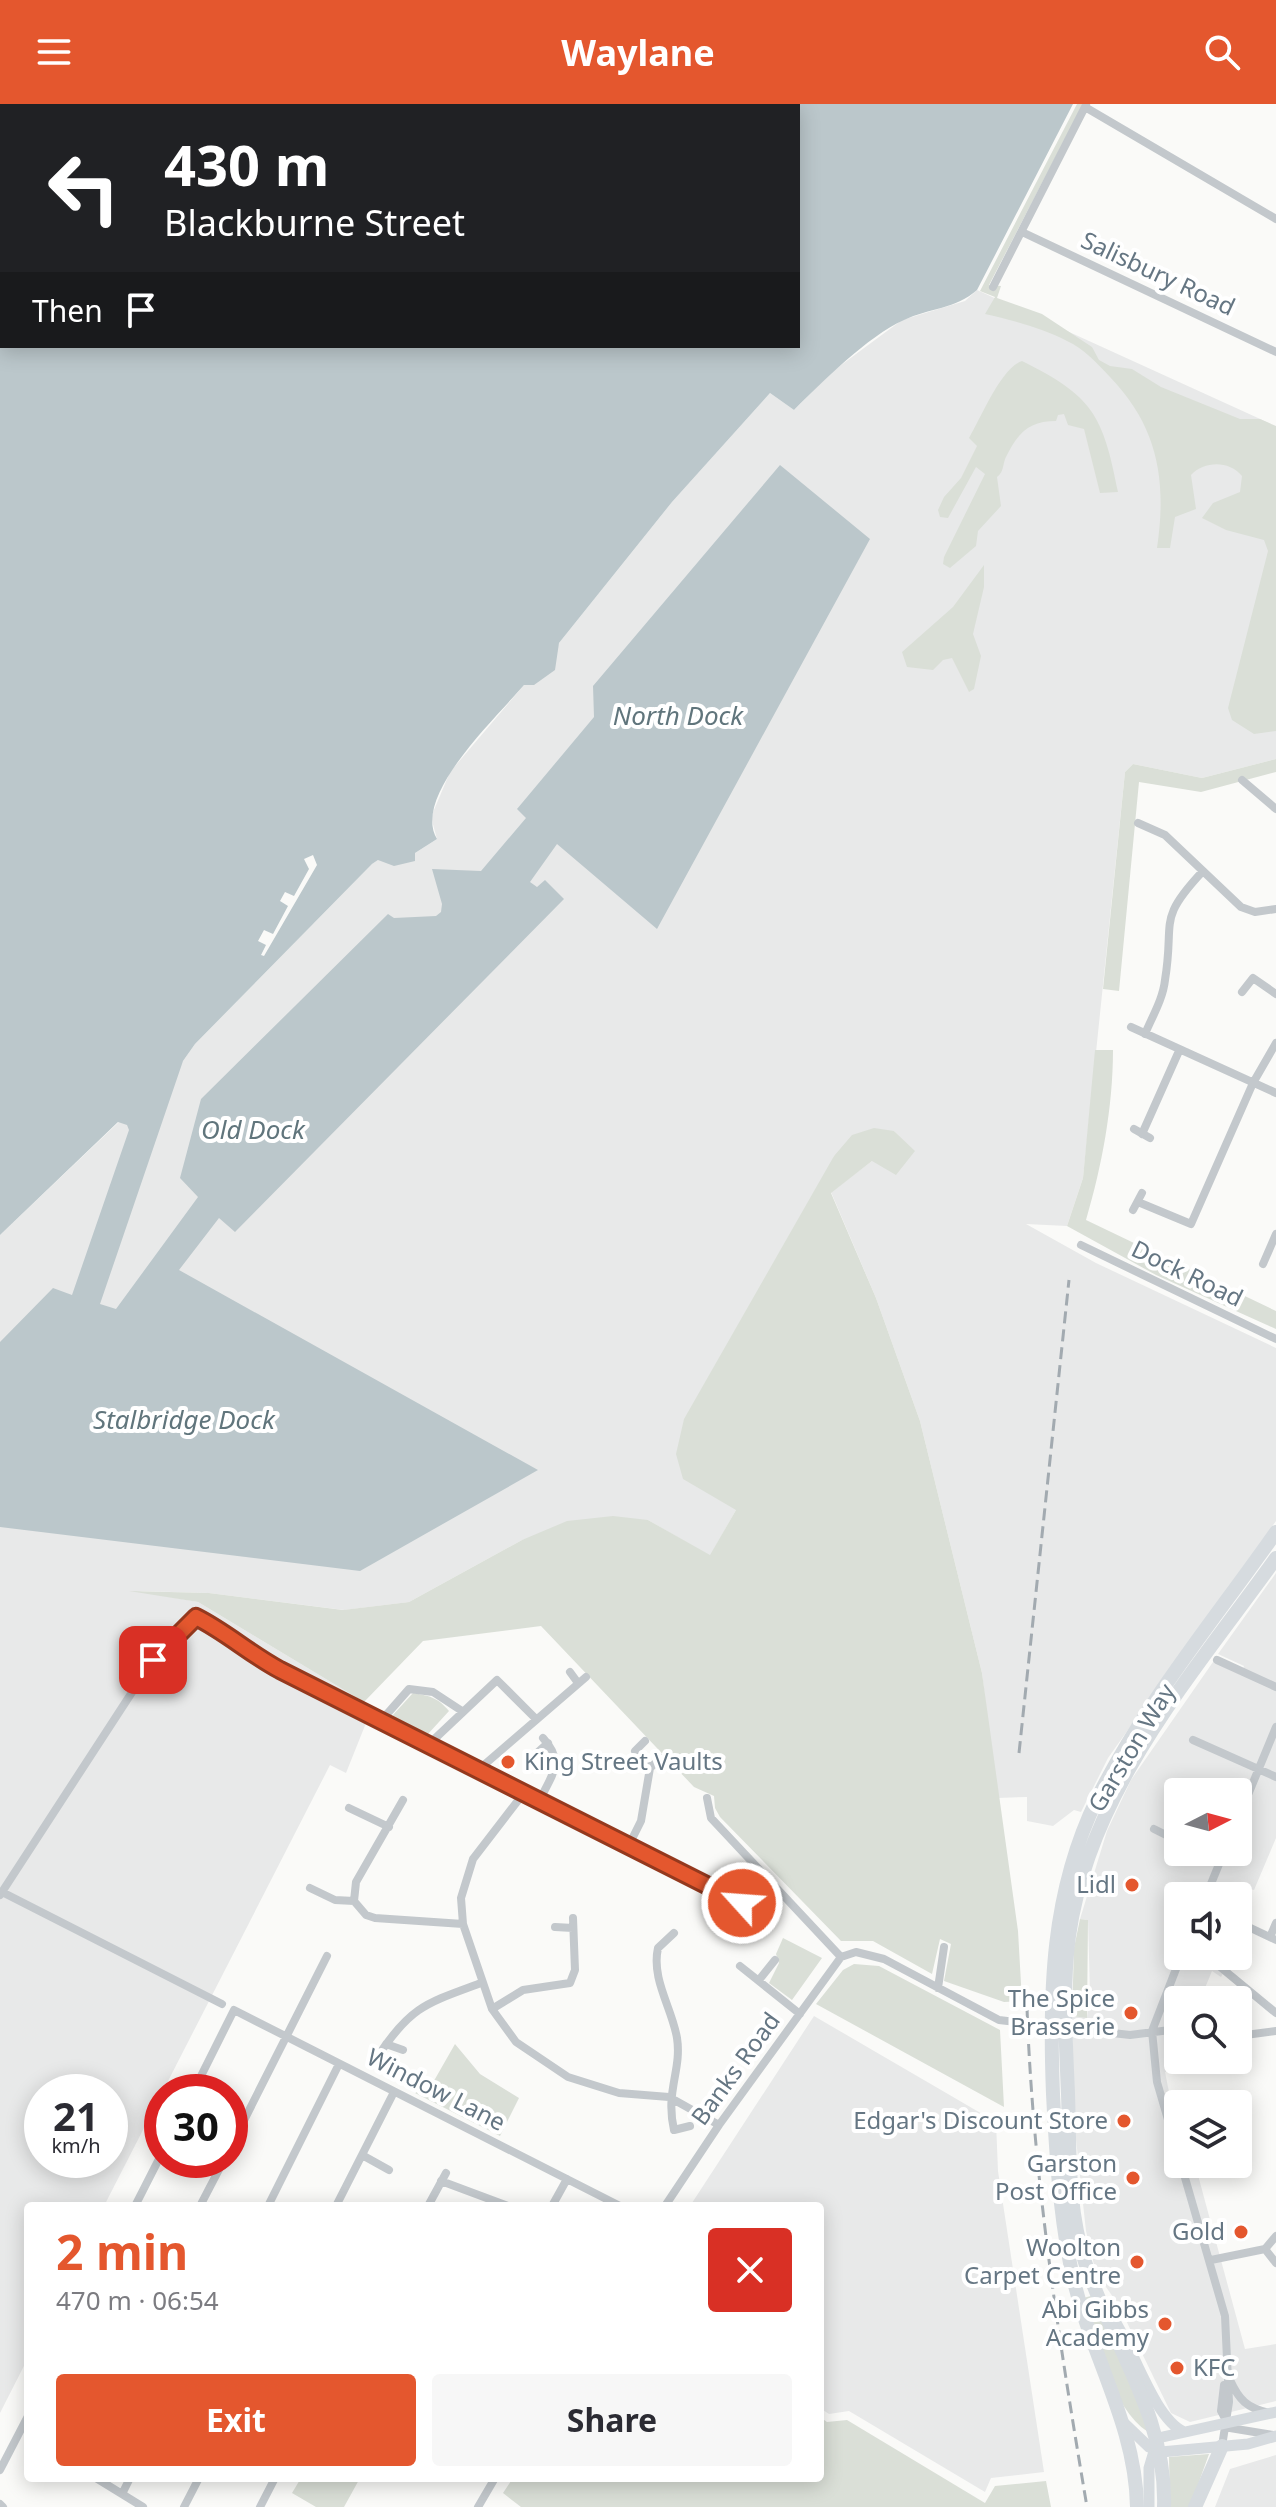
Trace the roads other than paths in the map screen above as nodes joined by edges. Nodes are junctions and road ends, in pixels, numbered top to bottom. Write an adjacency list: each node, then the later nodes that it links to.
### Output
1 (1086, 105): 2 (street); 3 (street)
2 (1276, 219)
3 (1022, 232): 4 (street); 5 (street, Salisbury Road)
4 (993, 287)
5 (1276, 352)
6 (1242, 780): 7 (street)
7 (1276, 809)
8 (1138, 823): 9 (street)
9 (1203, 871): 10 (street); 14 (street)
10 (1276, 909)
11 (1242, 992): 12 (street)
12 (1276, 994)
13 (1131, 1027): 14 (street)
14 (1145, 1034): 16 (street)
15 (1276, 1043): 17 (street)
16 (1179, 1051): 17 (street); 19 (street)
17 (1253, 1083): 18 (street); 20 (street)
18 (1276, 1093)
19 (1142, 1133)
20 (1138, 1201)
21 (1276, 1234): 23 (street)
22 (1081, 1245): 24 (street, Dock Road)
23 (1263, 1264)
24 (1276, 1339)
25 (1276, 1532): 73 (highway, Garston Way)
26 (1276, 1558): 73 (highway, Garston Way)
27 (1217, 1660): 29 (street)
28 (570, 1672): 31 (street)
29 (1276, 1687)
30 (462, 1711): 31 (street); 32 (street); 36 (street)
31 (536, 1719): 41 (street)
32 (380, 1722): 36 (street); 55 (street)
33 (1276, 1727): 40 (street)
34 (1193, 1740): 40 (street)
35 (645, 1741): 39 (street)
36 (427, 1746): 41 (street)
37 (537, 1753): 47 (street)
38 (661, 1758): 39 (street)
39 (650, 1768): 52 (street)
40 (1259, 1769): 42 (street); 43 (street)
41 (477, 1771): 44 (street)
42 (1276, 1777)
43 (1252, 1785)
44 (523, 1794): 47 (street); 58 (street)
45 (707, 1798): 53 (street)
46 (403, 1800): 49 (street)
47 (539, 1802): 52 (street)
48 (349, 1808): 49 (street)
49 (389, 1827): 56 (street)
50 (1154, 1829): 51 (street)
51 (1164, 1834)
52 (628, 1847): 53 (street)
53 (773, 1886): 65 (street)
54 (310, 1888): 56 (street)
55 (1, 1893): 74 (street)
56 (354, 1901): 58 (street)
57 (1276, 1923): 62 (street)
58 (463, 1924): 71 (street)
59 (555, 1927): 75 (street)
60 (1252, 1929): 62 (street)
61 (674, 1933): 90 (street)
62 (1273, 1939)
63 (944, 1947): 72 (street)
64 (327, 1956): 82 (street)
65 (841, 1957): 72 (street); 77 (street, Banks Road)
66 (775, 1960): 70 (street)
67 (740, 1966): 70 (street)
68 (1176, 1970): 79 (street)
69 (1224, 1970): 76 (street)
70 (759, 1980): 77 (street)
71 (481, 1983): 75 (street); 83 (street)
72 (938, 1988): 79 (street)
73 (1058, 2003): 88 (highway, Garston Way)
74 (222, 2004)
75 (492, 2009): 90 (street)
76 (1276, 2013)
77 (800, 2014): 93 (street, Banks Road)
78 (1164, 2030): 79 (street)
79 (1152, 2031): 91 (street)
80 (1276, 2031): 81 (street)
81 (1252, 2034)
82 (286, 2038): 86 (street, Window Lane); 87 (street, Window Lane); 92 (street)
83 (386, 2044): 84 (street); 85 (street)
84 (403, 2050)
85 (378, 2056)
86 (339, 2064): 89 (street, Window Lane); 103 (street)
87 (202, 2074)
88 (1060, 2074): 114 (highway, Garston Way); 117 (highway, Garston Way)
89 (394, 2092): 95 (street); 100 (street, Window Lane)
90 (669, 2097): 93 (street); 94 (street)
91 (1164, 2106)
92 (248, 2113)
93 (719, 2125): 109 (street, Banks Road)
94 (690, 2126)
95 (362, 2155): 96 (street); 104 (street)
96 (389, 2170)
97 (149, 2178): 101 (street)
98 (215, 2178): 102 (street)
99 (1185, 2178): 112 (street)
100 (567, 2179): 107 (street); 108 (street, Window Lane)
101 (137, 2202)
102 (202, 2202)
103 (270, 2202)
104 (338, 2202)
105 (430, 2202): 106 (street)
106 (499, 2202)
107 (554, 2202)
108 (612, 2202)
109 (668, 2202)
110 (1276, 2236): 111 (street)
111 (1265, 2249): 112 (street); 113 (street)
112 (1211, 2260): 115 (street)
113 (1276, 2263)
114 (1100, 2300): 119 (main road); 122 (highway, Garston Way)
115 (1226, 2372): 116 (street); 118 (street)
116 (1274, 2412): 118 (main road)
117 (1121, 2419): 122 (main road); 135 (highway, Garston Way)
118 (1225, 2423): 119 (main road); 121 (street); 123 (street)
119 (1184, 2432): 122 (main road)
120 (24, 2434): 124 (street)
121 (1276, 2436): 123 (main road)
122 (1157, 2446): 123 (main road); 136 (main road); 137 (highway, Garston Way)
123 (1222, 2446): 138 (highway)
124 (0, 2470)
125 (102, 2482): 130 (street)
126 (128, 2482): 130 (street)
127 (197, 2482): 132 (street)
128 (273, 2482): 133 (street)
129 (493, 2482): 134 (street)
130 (122, 2494): 131 (street)
131 (143, 2507)
132 (184, 2507)
133 (260, 2507)
134 (478, 2507)
135 (1137, 2507)
136 (1149, 2507)
137 (1164, 2507)
138 (1195, 2507)

